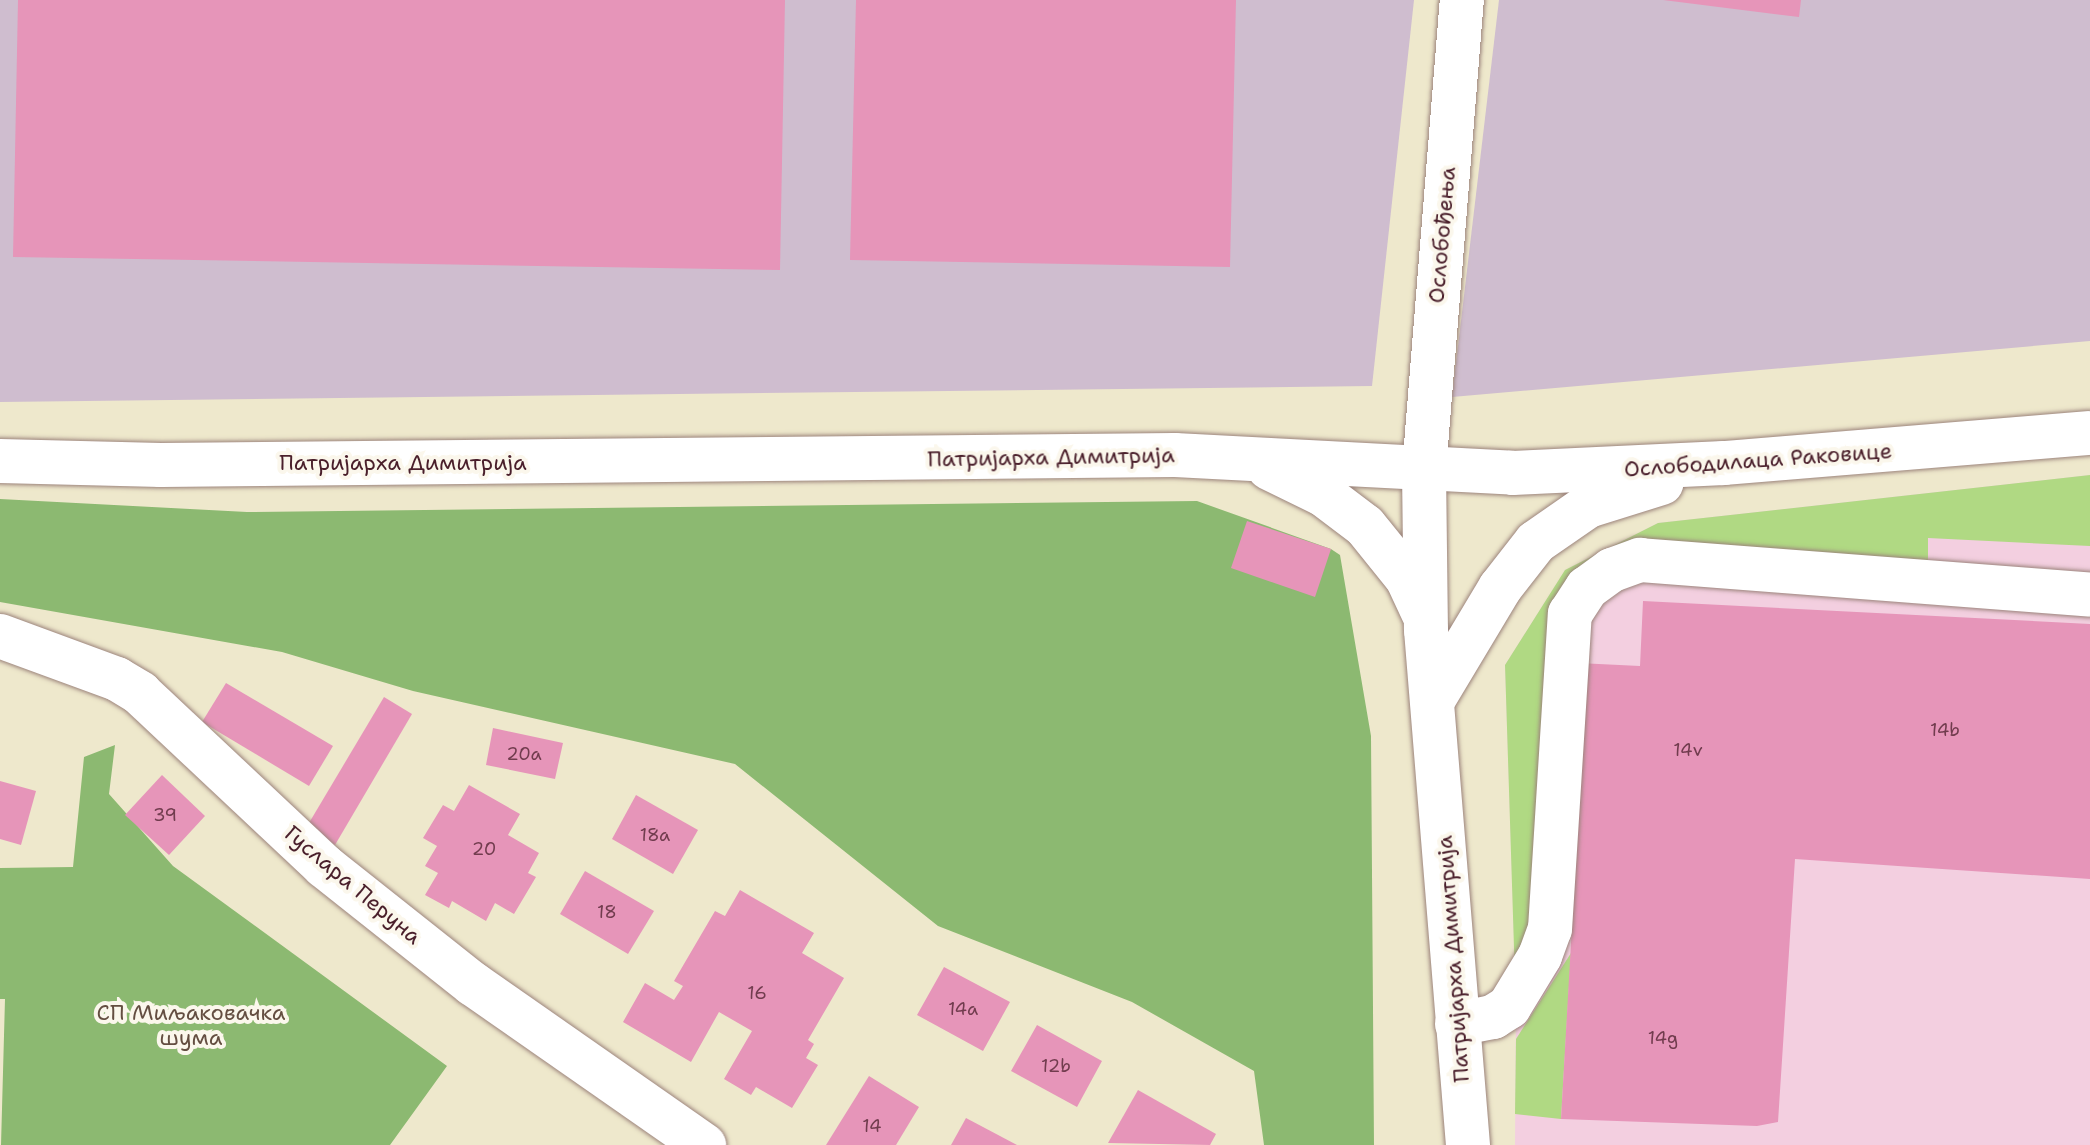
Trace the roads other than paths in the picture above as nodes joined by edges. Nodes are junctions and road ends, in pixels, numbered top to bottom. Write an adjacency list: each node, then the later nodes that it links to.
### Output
1 (1462, 0): 6 (main road, Ослобођења)
2 (2090, 433): 5 (main road, Ослободилаца Раковице)
3 (1241, 456): 4 (main road, Патријарха Димитрија); 6 (main road, Патријарха Димитрија); 8 (main road)
4 (0, 461)
5 (1724, 463): 6 (main road, Ослободилаца Раковице); 10 (main road)
6 (1424, 470): 8 (main road, Патријарха Димитрија)
7 (2090, 595): 11 (main road)
8 (1426, 630): 10 (main road, Патријарха Димитрија)
9 (0, 636): 12 (main road, Гуслара Перуна)
10 (1433, 700): 11 (main road, Патријарха Димитрија)
11 (1457, 1024): 13 (main road, Патријарха Димитрија)
12 (704, 1145)
13 (1468, 1145)

